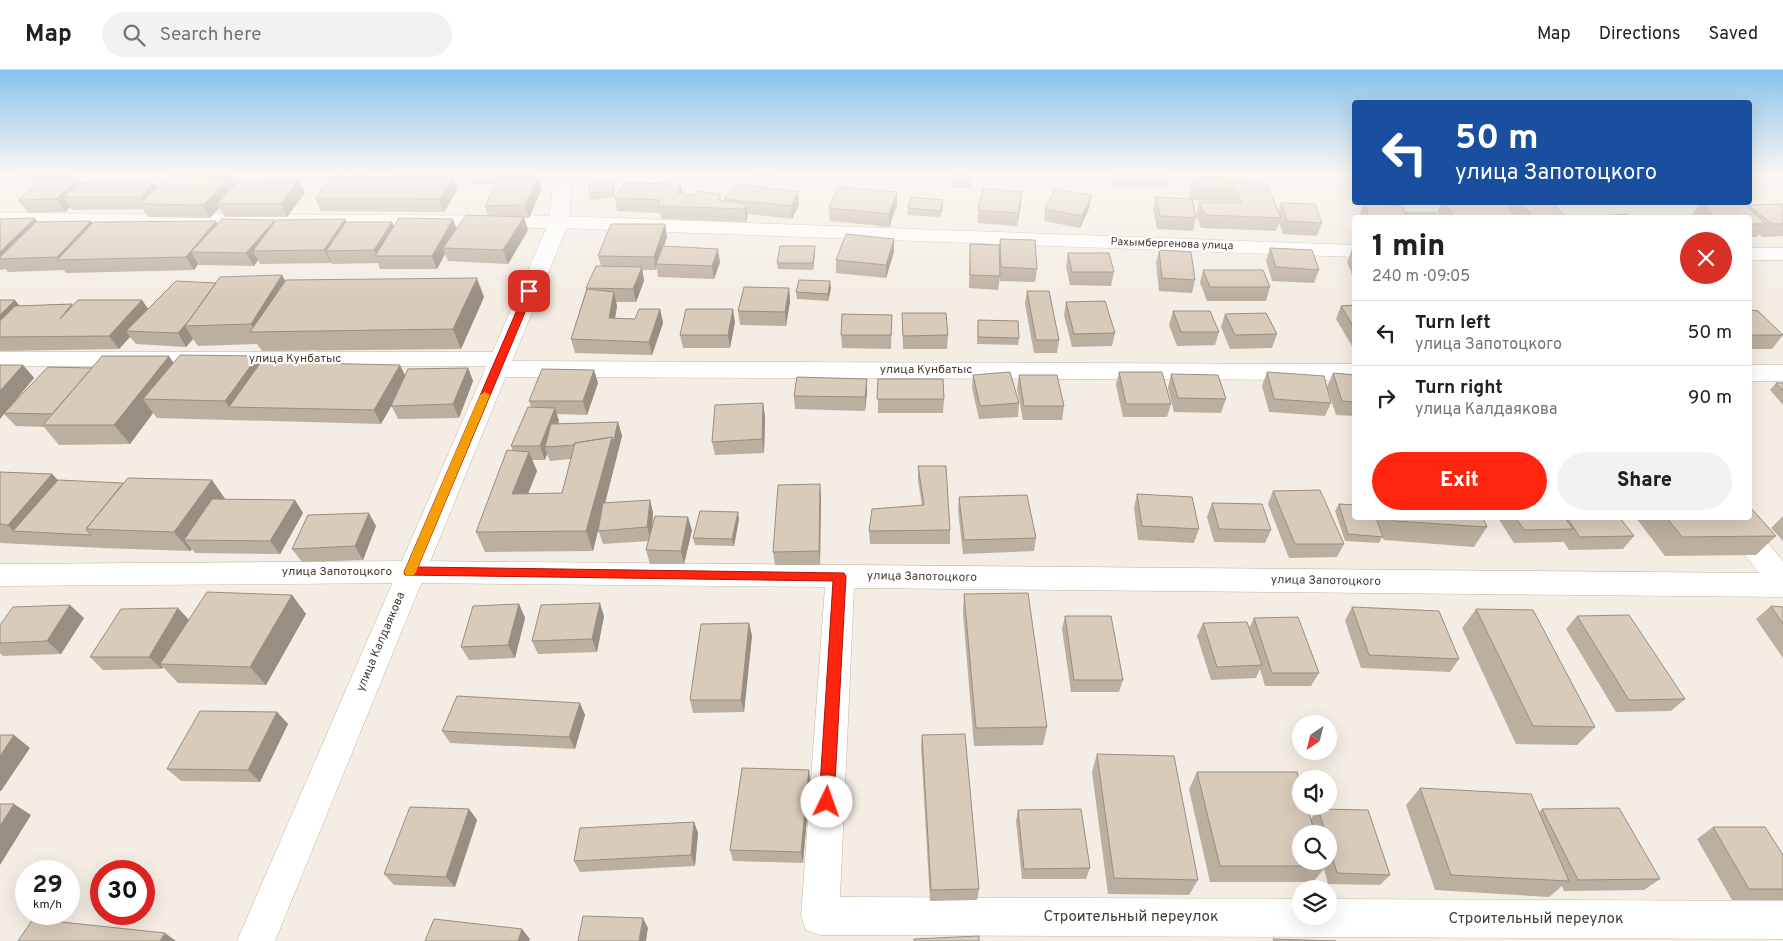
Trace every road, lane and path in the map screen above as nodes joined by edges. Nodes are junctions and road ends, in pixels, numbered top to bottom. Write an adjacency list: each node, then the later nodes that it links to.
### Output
1 (560, 215): 3 (street, улица Калдаякова)
2 (0, 219): 3 (street, Рахымбергенова улица)
3 (559, 222): 4 (street, Рахымбергенова улица); 8 (street, улица Калдаякова)
4 (1352, 251)
5 (1752, 254): 6 (street)
6 (1783, 254)
7 (0, 358): 8 (street, улица Кунбатыс)
8 (498, 364): 9 (street, улица Кунбатыс); 13 (street, улица Калдаякова)
9 (1352, 372)
10 (1752, 373): 11 (street)
11 (1783, 373)
12 (1734, 520): 16 (street)
13 (410, 572): 14 (street, улица Запотоцкого); 15 (street, улица Запотоцкого); 18 (street, улица Калдаякова)
14 (840, 576): 16 (street, улица Запотоцкого); 17 (street, Строительный переулок)
15 (3, 579)
16 (1783, 584)
17 (1783, 920)
18 (256, 941)

